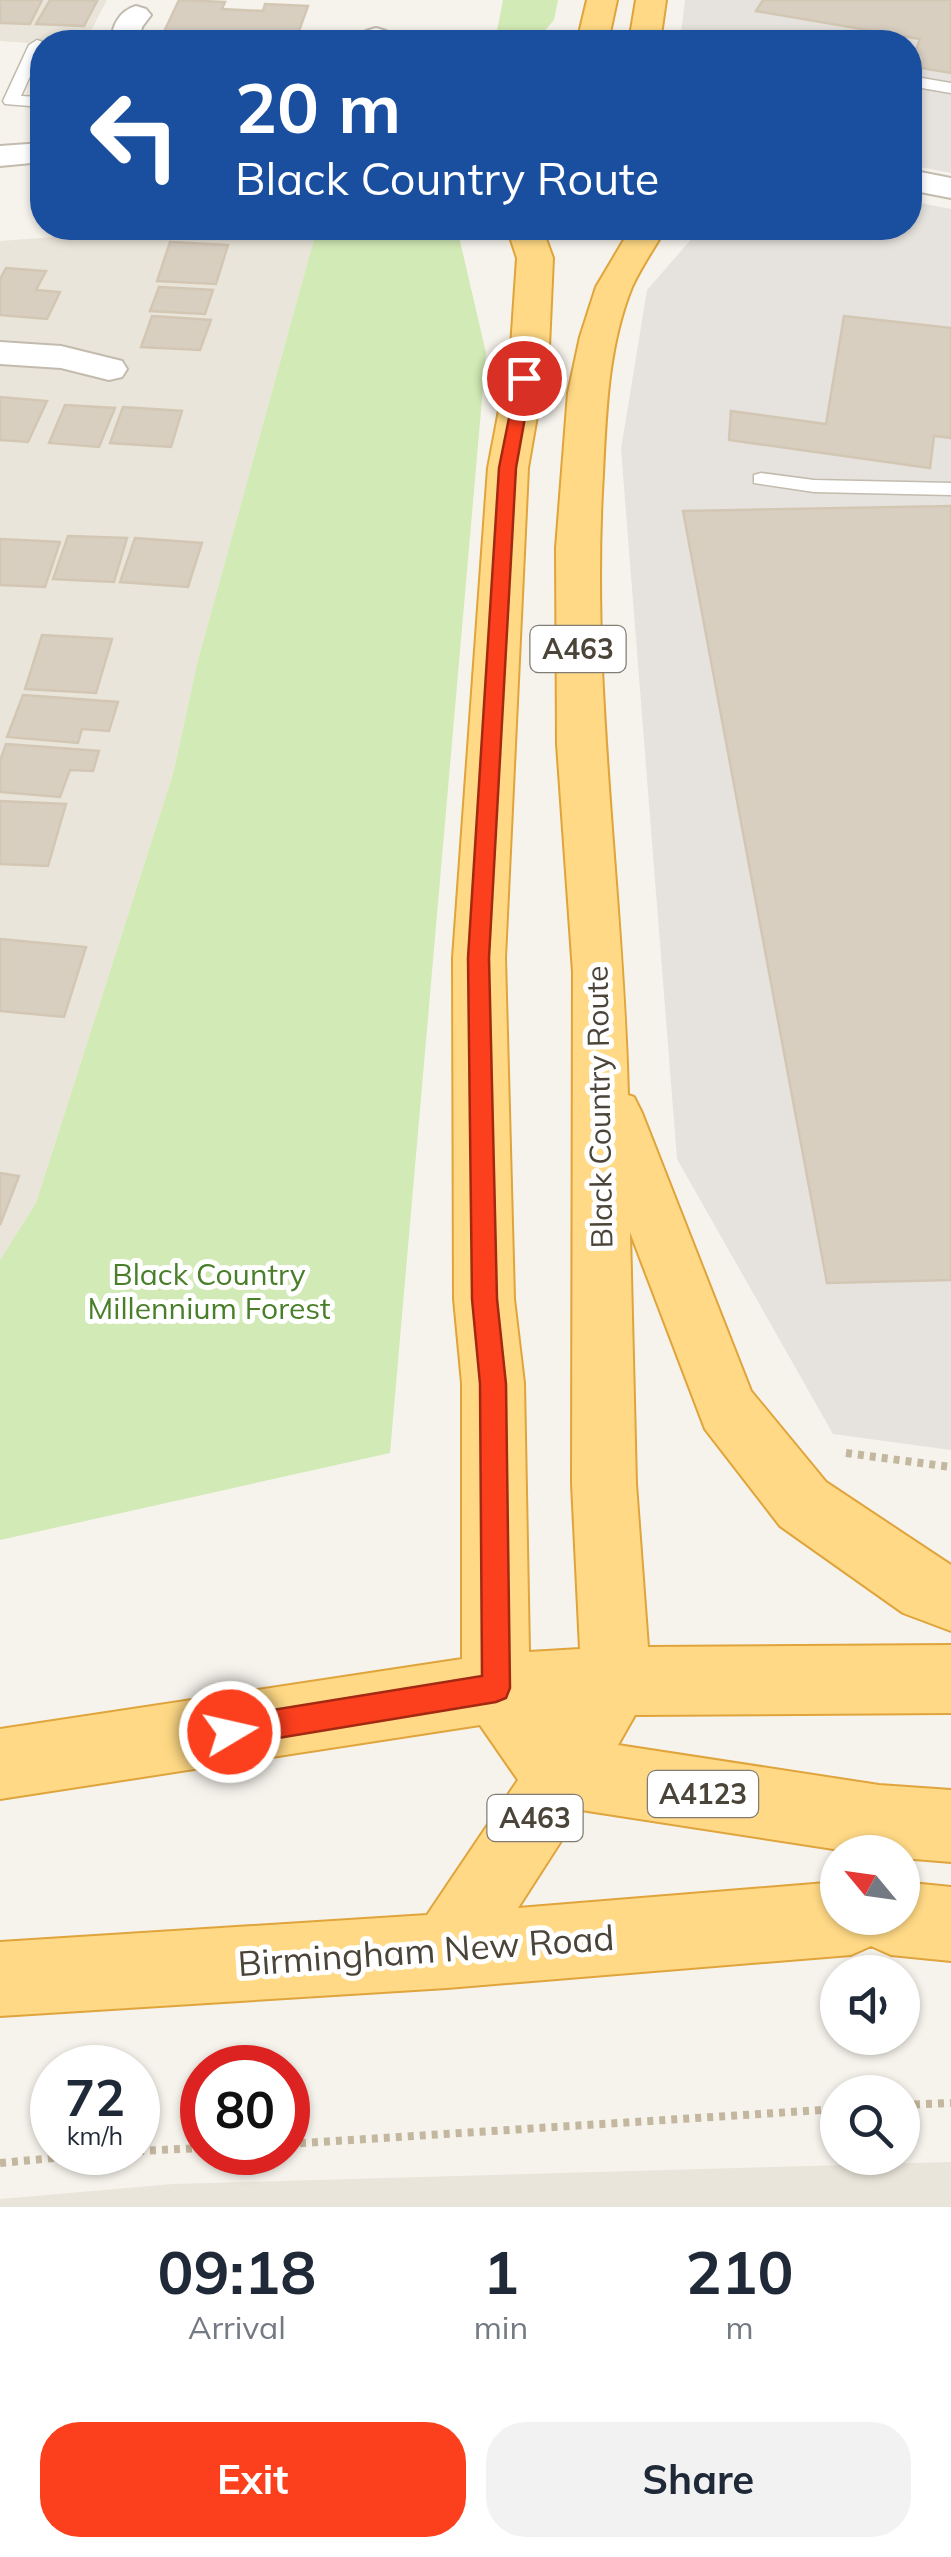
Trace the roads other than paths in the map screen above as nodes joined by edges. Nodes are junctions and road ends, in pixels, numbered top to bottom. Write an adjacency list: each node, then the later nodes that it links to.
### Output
1 (602, 0): 3 (highway)
2 (650, 0): 4 (highway)
3 (596, 30)
4 (646, 30)
5 (30, 58): 8 (lane)
6 (922, 83): 7 (lane)
7 (951, 88)
8 (30, 102)
9 (30, 154): 10 (street)
10 (0, 156)
11 (30, 181): 12 (street)
12 (0, 182)
13 (922, 182): 14 (street)
14 (951, 188)
15 (529, 240): 25 (highway, A463)
16 (641, 240): 21 (highway, Black Country Route / A463)
17 (0, 353): 18 (street)
18 (109, 369)
19 (762, 479): 20 (lane)
20 (951, 489)
21 (602, 1082): 22 (highway, A463); 24 (highway, Black Country Route / A463)
22 (951, 1598)
23 (951, 1679): 24 (highway)
24 (616, 1682): 25 (highway); 27 (highway, A463)
25 (496, 1688): 26 (highway); 27 (highway)
26 (0, 1764)
27 (565, 1772): 28 (highway, A4123); 32 (highway, A463)
28 (951, 1826)
29 (820, 1921): 32 (highway, Birmingham New Road)
30 (920, 1921): 31 (highway)
31 (951, 1924)
32 (447, 1951): 33 (highway, Birmingham New Road)
33 (0, 1979)

